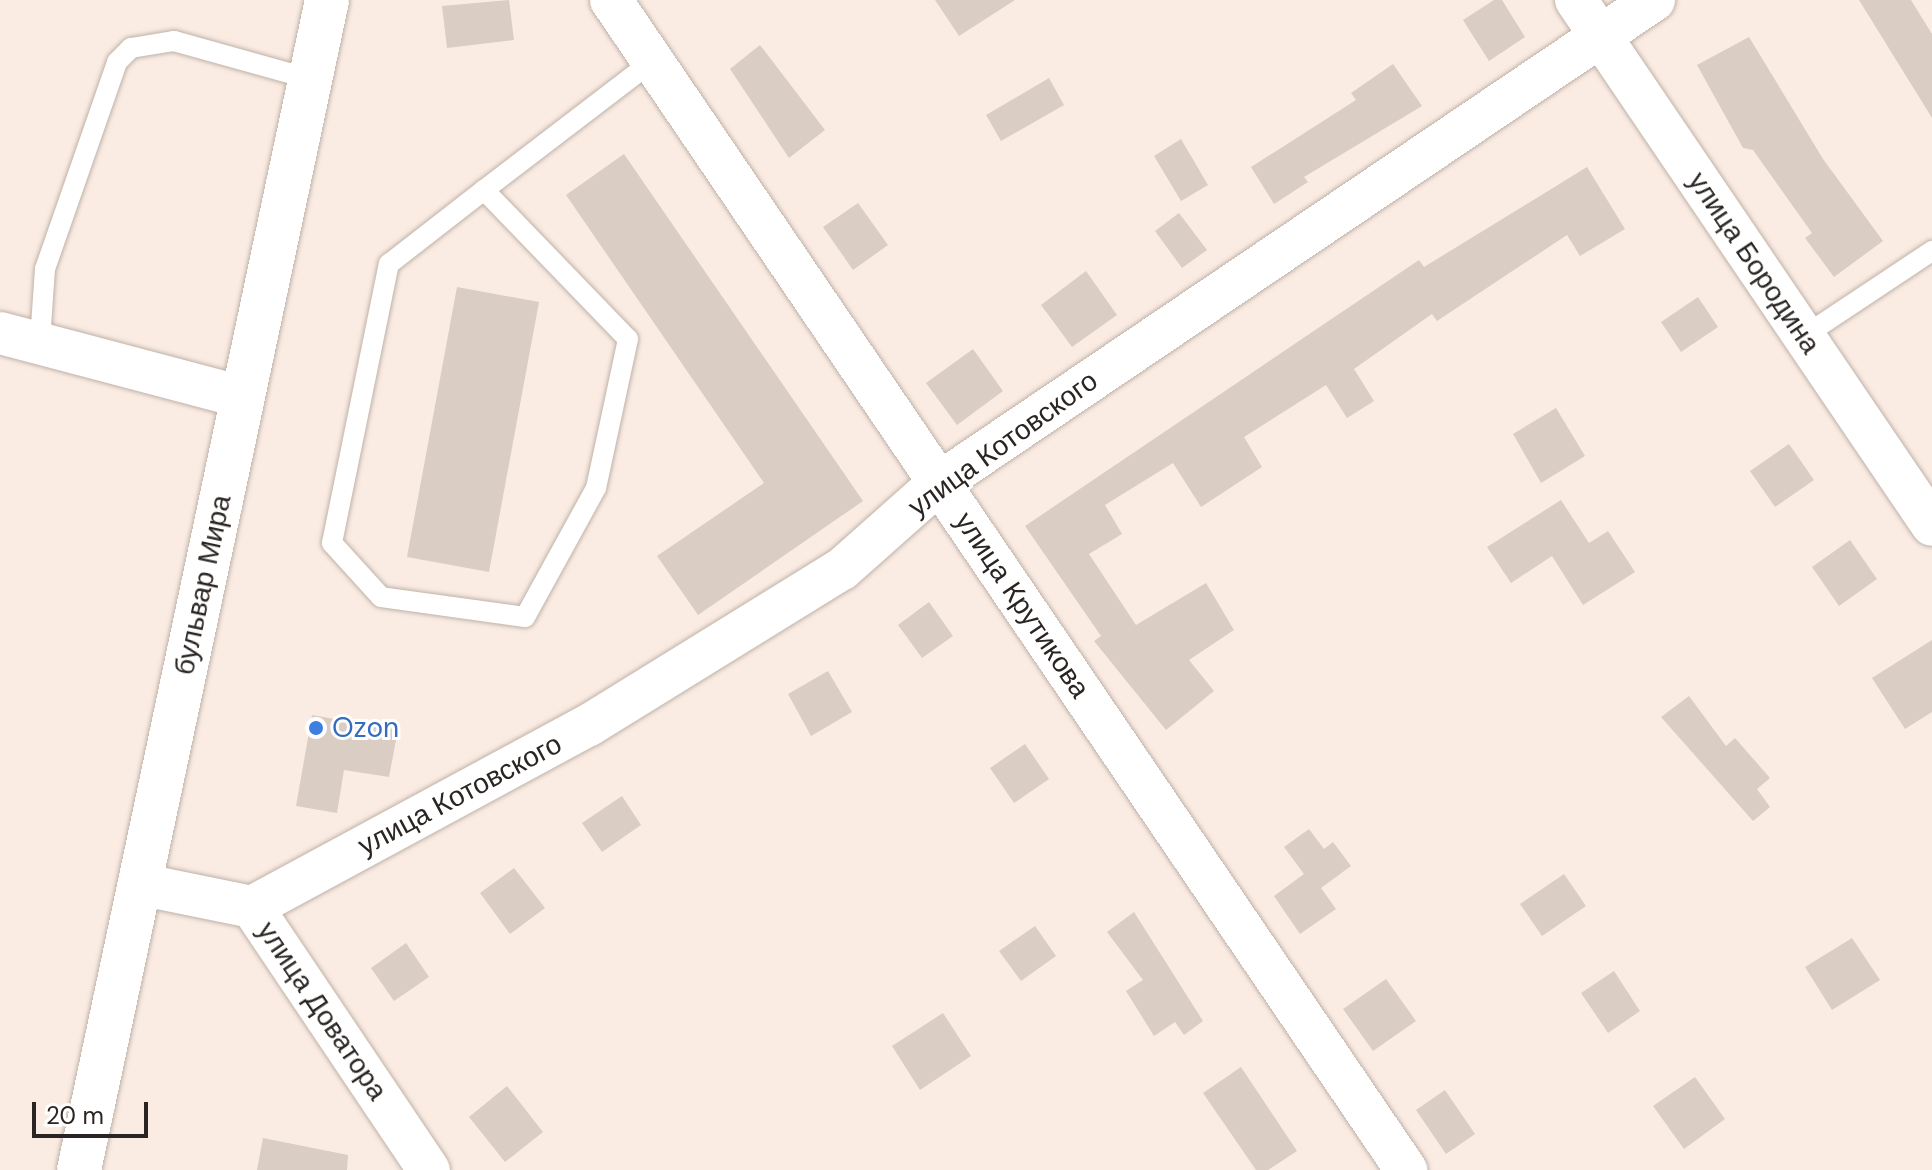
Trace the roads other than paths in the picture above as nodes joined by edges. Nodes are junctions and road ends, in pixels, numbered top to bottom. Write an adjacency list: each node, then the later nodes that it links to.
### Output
1 (327, 0): 7 (main road, бульвар Мира)
2 (611, 0): 6 (street, улица Крутикова)
3 (1576, 0): 5 (street, улица Бородина)
4 (1654, 0): 5 (street, улица Котовского)
5 (1600, 36): 11 (street, улица Бородина); 14 (street, улица Котовского)
6 (653, 61): 8 (lane); 14 (street, улица Крутикова)
7 (310, 79): 12 (lane); 13 (main road, бульвар Мира)
8 (484, 190): 8 (lane)
9 (1932, 251): 11 (lane)
10 (0, 333): 12 (street)
11 (1804, 336): 15 (street, улица Бородина)
12 (50, 347): 13 (street)
13 (243, 397): 16 (main road, бульвар Мира)
14 (939, 483): 17 (street, улица Котовского); 20 (street, улица Крутикова)
15 (1932, 525)
16 (139, 884): 17 (street, улица Доватора); 18 (main road, бульвар Мира)
17 (252, 907): 19 (street, улица Доватора)
18 (79, 1170)
19 (429, 1170)
20 (1406, 1170)

